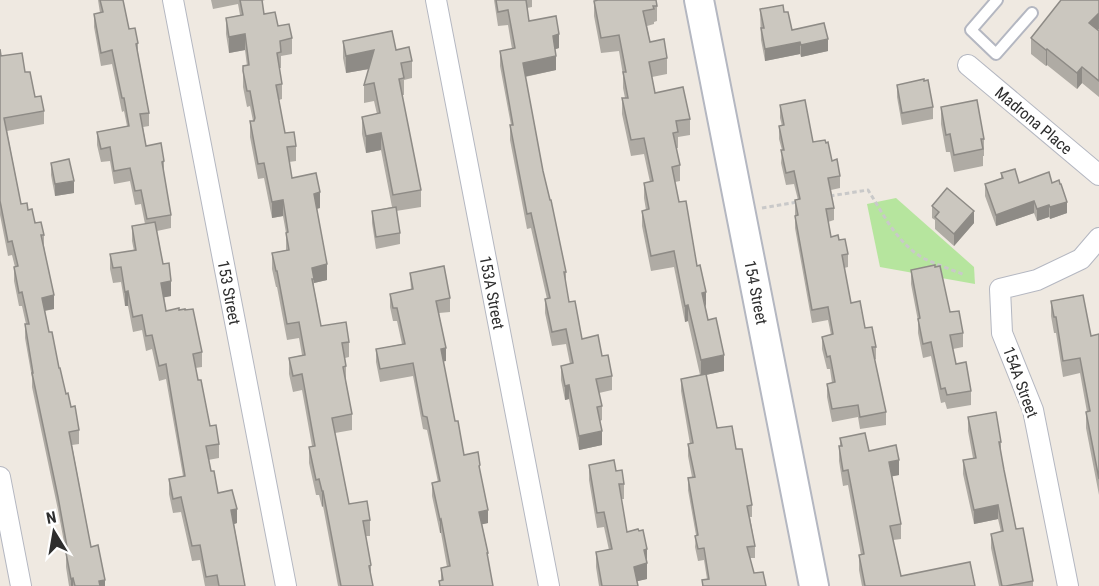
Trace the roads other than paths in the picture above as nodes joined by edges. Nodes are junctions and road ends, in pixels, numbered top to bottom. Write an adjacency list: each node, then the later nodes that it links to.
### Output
1 (173, 0): 11 (street, 153 Street)
2 (436, 0): 12 (street, 153A Street)
3 (699, 0): 13 (street, 154 Street)
4 (997, 0): 5 (lane)
5 (1032, 13)
6 (968, 65): 7 (street, Madrona Place)
7 (1099, 175)
8 (1099, 238): 14 (street, 154A Street)
9 (0, 477): 10 (street)
10 (21, 586)
11 (286, 586)
12 (549, 586)
13 (814, 586)
14 (1068, 586)

